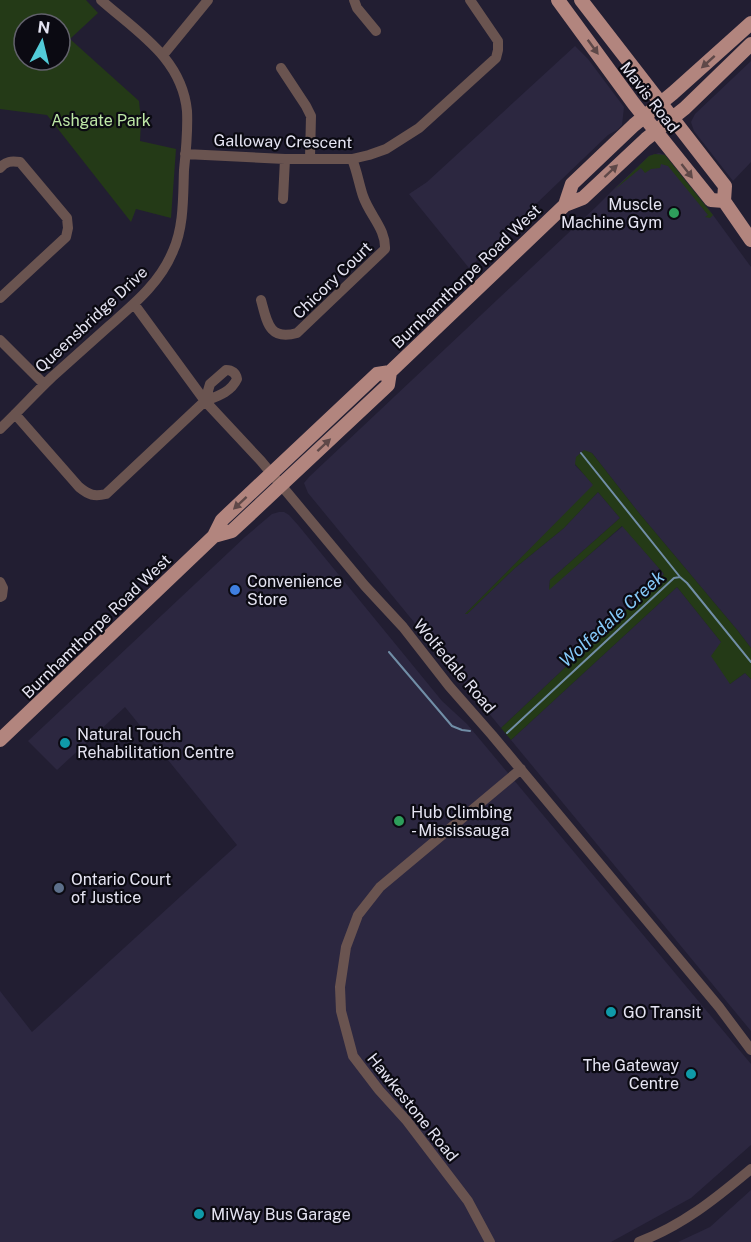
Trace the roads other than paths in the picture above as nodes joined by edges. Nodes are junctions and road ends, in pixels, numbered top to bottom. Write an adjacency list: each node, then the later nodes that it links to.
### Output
1 (101, 0): 10 (street, Queensbridge Drive)
2 (208, 0): 10 (street)
3 (354, 0): 8 (street)
4 (470, 0): 19 (street, Galloway Crescent)
5 (558, 0): 13 (main road, Mavis Road, one-way to 13)
6 (581, 0): 12 (main road, Mavis Road)
7 (751, 23): 12 (main road, Burnhamthorpe Road West, one-way to 12)
8 (376, 31)
9 (751, 44): 14 (main road, Burnhamthorpe Road West)
10 (163, 55): 16 (street, Queensbridge Drive)
11 (281, 68): 17 (street)
12 (661, 103): 13 (main road, Burnhamthorpe Road West); 14 (main road, Mavis Road)
13 (645, 117): 15 (main road, Mavis Road); 23 (main road, Burnhamthorpe Road West)
14 (673, 118): 15 (main road, Burnhamthorpe Road West); 22 (main road, Mavis Road)
15 (656, 131): 22 (main road, Mavis Road, one-way to 22); 23 (main road, Burnhamthorpe Road West, one-way to 15)
16 (186, 154): 18 (street, Galloway Crescent); 27 (street, Queensbridge Drive)
17 (310, 158): 18 (street, Galloway Crescent); 19 (street, Galloway Crescent)
18 (285, 159): 21 (street)
19 (352, 159): 26 (street, Chicory Court)
20 (0, 168): 25 (street)
21 (283, 199)
22 (724, 201): 24 (main road, Mavis Road)
23 (565, 205): 29 (main road, Burnhamthorpe Road West)
24 (751, 240)
25 (0, 298)
26 (261, 300)
27 (134, 304): 30 (street, Queensbridge Drive); 31 (street, Wolfedale Road)
28 (0, 340): 30 (street)
29 (390, 372): 34 (main road, Burnhamthorpe Road West); 35 (main road, Burnhamthorpe Road West, one-way to 29)
30 (44, 384): 32 (street, Queensbridge Drive)
31 (206, 400): 32 (street); 34 (street, Wolfedale Road)
32 (15, 414): 33 (street, Queensbridge Drive)
33 (0, 429)
34 (272, 473): 35 (street, Wolfedale Road); 36 (main road, Burnhamthorpe Road West, one-way to 36)
35 (281, 485): 36 (main road, Burnhamthorpe Road West); 40 (street, Wolfedale Road)
36 (214, 536): 39 (main road, Burnhamthorpe Road West)
37 (0, 582): 38 (street)
38 (0, 597)
39 (0, 740)
40 (521, 769): 41 (street, Wolfedale Road); 43 (street, Hawkestone Road)
41 (751, 1050)
42 (751, 1169): 44 (street)
43 (490, 1242)
44 (639, 1242)

